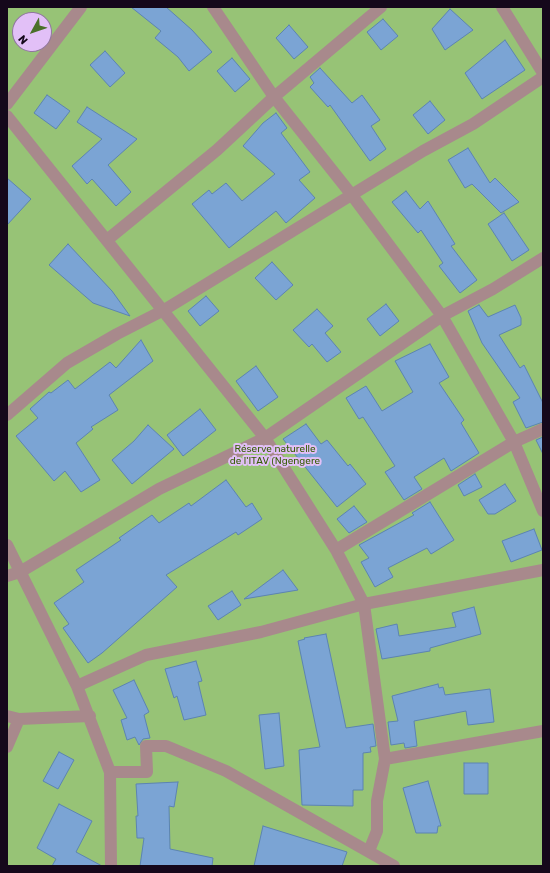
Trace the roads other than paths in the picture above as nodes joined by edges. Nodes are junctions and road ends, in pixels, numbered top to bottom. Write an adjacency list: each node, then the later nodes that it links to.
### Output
1 (81, 7): 8 (street)
2 (213, 7): 7 (street)
3 (381, 7): 7 (street)
4 (502, 7): 5 (street)
5 (543, 73)
6 (543, 77): 10 (street)
7 (274, 97): 10 (street); 11 (street)
8 (7, 104)
9 (7, 116): 11 (street)
10 (351, 194): 13 (street); 14 (street)
11 (107, 240): 13 (street)
12 (543, 258): 14 (street)
13 (164, 310): 15 (street); 17 (street)
14 (442, 316): 17 (street); 18 (street)
15 (7, 414)
16 (543, 429): 18 (street)
17 (265, 438): 21 (street); 23 (street)
18 (514, 442): 19 (street); 21 (street)
19 (543, 511)
20 (7, 545): 23 (street)
21 (336, 550): 25 (street)
22 (543, 570): 25 (street)
23 (20, 572): 24 (street); 26 (street)
24 (7, 576)
25 (364, 604): 26 (street); 32 (street)
26 (77, 686): 28 (street)
27 (7, 716): 29 (street)
28 (90, 716): 29 (street); 33 (street)
29 (19, 719): 31 (street)
30 (543, 731): 32 (street)
31 (7, 747)
32 (385, 759): 34 (street)
33 (110, 772): 34 (street); 36 (street)
34 (369, 851): 35 (street)
35 (392, 865)
36 (111, 866)

